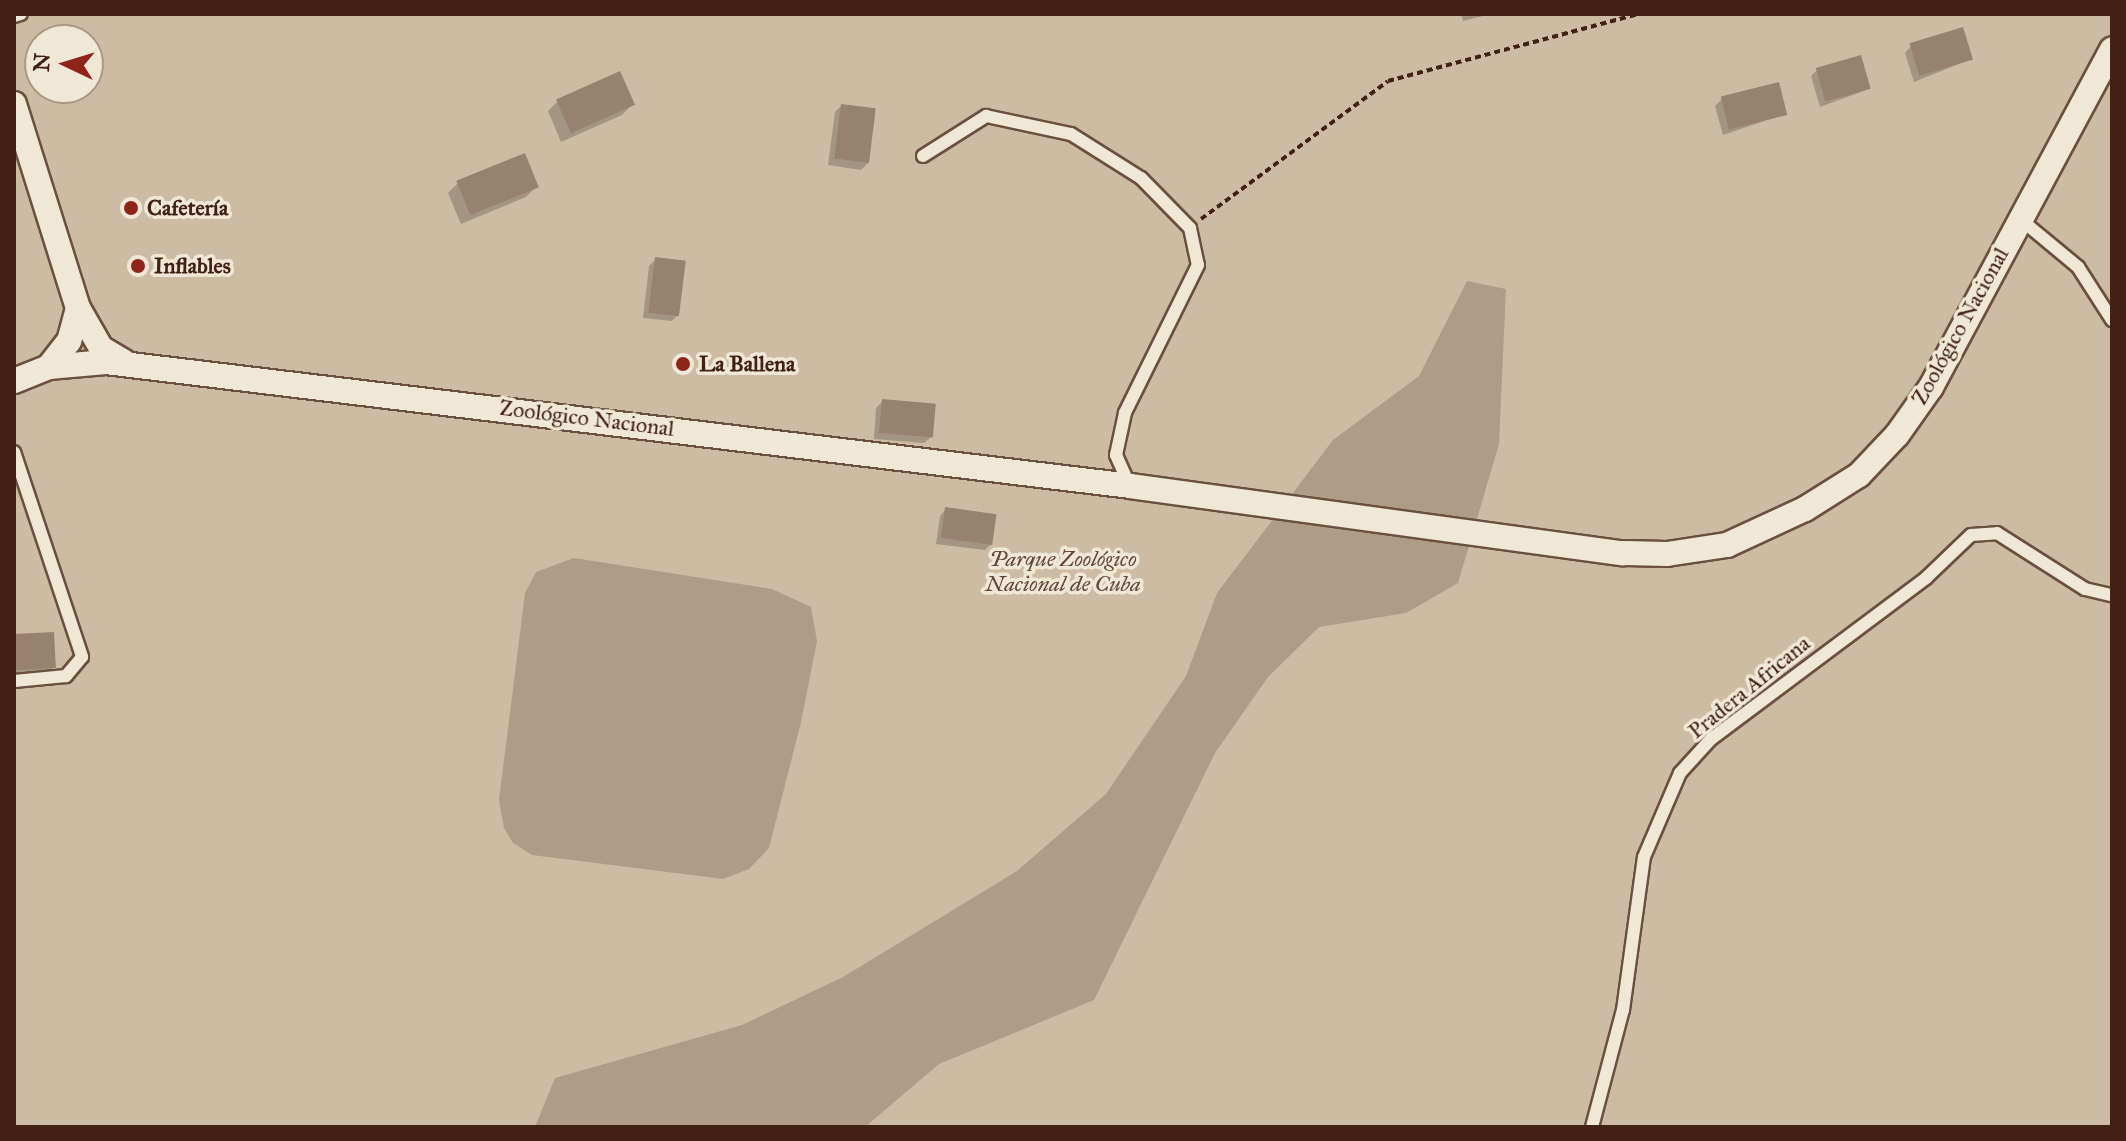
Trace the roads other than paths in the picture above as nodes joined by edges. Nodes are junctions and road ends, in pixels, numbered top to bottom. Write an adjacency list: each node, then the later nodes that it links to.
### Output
1 (21, 14): 2 (lane)
2 (14, 16)
3 (2112, 50): 6 (street, Zoológico Nacional)
4 (14, 104): 7 (street)
5 (923, 156): 13 (lane)
6 (2019, 218): 8 (lane); 13 (street, Zoológico Nacional)
7 (78, 308): 9 (street); 10 (street)
8 (2112, 320)
9 (49, 367): 10 (street, Zoológico Nacional); 11 (street, Zoológico Nacional)
10 (134, 367): 13 (street, Zoológico Nacional)
11 (14, 381)
12 (14, 452): 15 (lane)
13 (1130, 486)
14 (2112, 595): 16 (lane, Pradera Africana)
15 (14, 681)
16 (1592, 1127)

